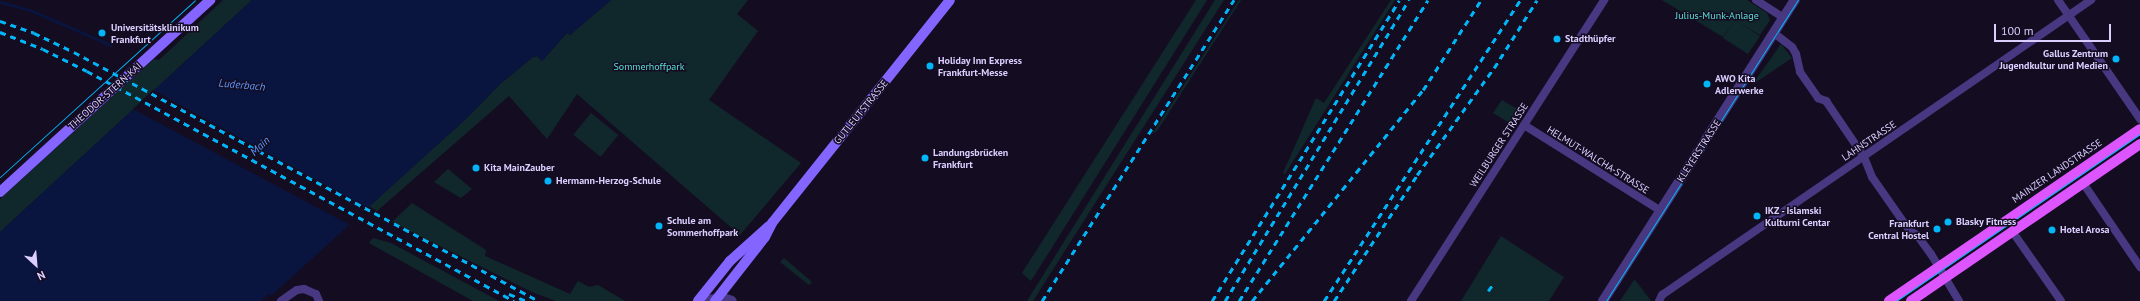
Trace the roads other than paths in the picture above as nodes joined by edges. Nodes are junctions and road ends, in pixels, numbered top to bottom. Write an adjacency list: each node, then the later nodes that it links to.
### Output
1 (210, 0): 17 (main road, THEODOR-STERN-KAI)
2 (950, 0): 19 (main road, GUTLEUTSTRASSE)
3 (1604, 0): 12 (street, WEILBURGER STRASSE)
4 (1756, 0): 9 (street)
5 (1795, 0): 9 (street, KLEYERSTRASSE)
6 (2058, 0): 8 (street)
7 (2091, 0): 8 (street, LAHNSTRASSE)
8 (2068, 16): 11 (street); 15 (street, LAHNSTRASSE)
9 (1784, 18): 10 (street, KLEYERSTRASSE)
10 (1774, 33): 15 (street); 18 (street, KLEYERSTRASSE)
11 (2140, 119)
12 (1524, 125): 18 (street, HELMUT-WALCHA-STRASSE); 35 (street, WEILBURGER STRASSE)
13 (2140, 129): 23 (main road, MAINZER LANDSTRASSE)
14 (2140, 144): 16 (main road)
15 (1864, 156): 23 (street); 30 (street, LAHNSTRASSE)
16 (2083, 183): 20 (main road); 24 (street)
17 (0, 192)
18 (1660, 211): 36 (street, KLEYERSTRASSE)
19 (772, 223): 21 (main road, GUTLEUTSTRASSE); 22 (main road, GUTLEUTSTRASSE)
20 (2012, 231): 26 (main road); 40 (street)
21 (739, 252): 22 (main road); 25 (main road, GUTLEUTSTRASSE)
22 (744, 264): 27 (main road, GUTLEUTSTRASSE)
23 (1940, 266): 26 (street); 37 (main road, MAINZER LANDSTRASSE)
24 (2140, 267)
25 (717, 278): 28 (street); 33 (main road, GUTLEUTSTRASSE)
26 (1944, 278): 38 (main road); 39 (street)
27 (725, 288): 28 (main road, GUTLEUTSTRASSE); 29 (street)
28 (717, 300): 29 (street); 34 (street)
29 (730, 300)
30 (1659, 300)
31 (281, 301): 32 (street)
32 (319, 301)
33 (698, 301)
34 (702, 301)
35 (1411, 301)
36 (1603, 301)
37 (1889, 301)
38 (1910, 301)
39 (1959, 301)
40 (2061, 301)

